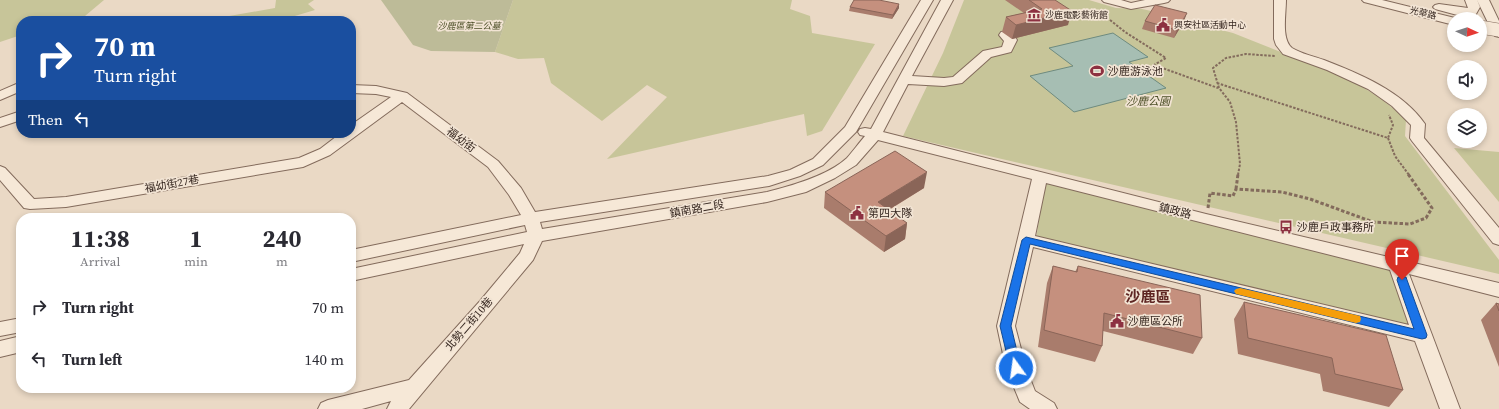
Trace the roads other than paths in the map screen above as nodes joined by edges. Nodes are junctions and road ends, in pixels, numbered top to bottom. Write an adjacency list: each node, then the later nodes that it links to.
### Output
1 (928, 0): 22 (street, 鎮南路二段)
2 (947, 0): 14 (street, 鎮南路二段)
3 (1108, 0): 4 (street)
4 (1164, 0)
5 (1280, 0): 29 (street)
6 (1368, 0): 10 (street, 光華路)
7 (1410, 0): 8 (street)
8 (1471, 0)
9 (1483, 0): 12 (street)
10 (1447, 19)
11 (1487, 27): 12 (street, bridge)
12 (1498, 28)
13 (1005, 35): 14 (street)
14 (904, 80): 23 (street, 鎮南路二段)
15 (16, 88): 17 (street)
16 (356, 89): 18 (street, 福幼街)
17 (0, 96)
18 (402, 96): 21 (street, 福幼街27巷); 27 (street, 福幼街)
19 (16, 117): 20 (street)
20 (0, 123)
21 (356, 129)
22 (851, 129): 23 (street, 鎮政路); 27 (street, 鎮南路二段)
23 (875, 134): 26 (street, 鎮政路); 28 (street, 鎮南路二段)
24 (344, 138): 25 (street, 福幼街27巷)
25 (0, 171)
26 (1040, 177): 30 (street); 32 (street, 鎮政路)
27 (531, 218): 28 (street, 福幼街); 31 (street, 鎮南路二段)
28 (536, 236): 33 (street, 鎮南路二段); 40 (street, 北勢二街10巷)
29 (1499, 239)
30 (1026, 240): 37 (street); 43 (street)
31 (356, 255)
32 (1397, 266): 34 (street, 鎮政路); 37 (street)
33 (356, 274)
34 (1499, 290)
35 (16, 326): 36 (street)
36 (0, 329)
37 (1422, 335): 44 (street)
38 (16, 345): 39 (street)
39 (0, 348)
40 (414, 387): 41 (street); 42 (street, 北勢二街10巷)
41 (328, 409)
42 (398, 409)
43 (1047, 409)
44 (1450, 409)

